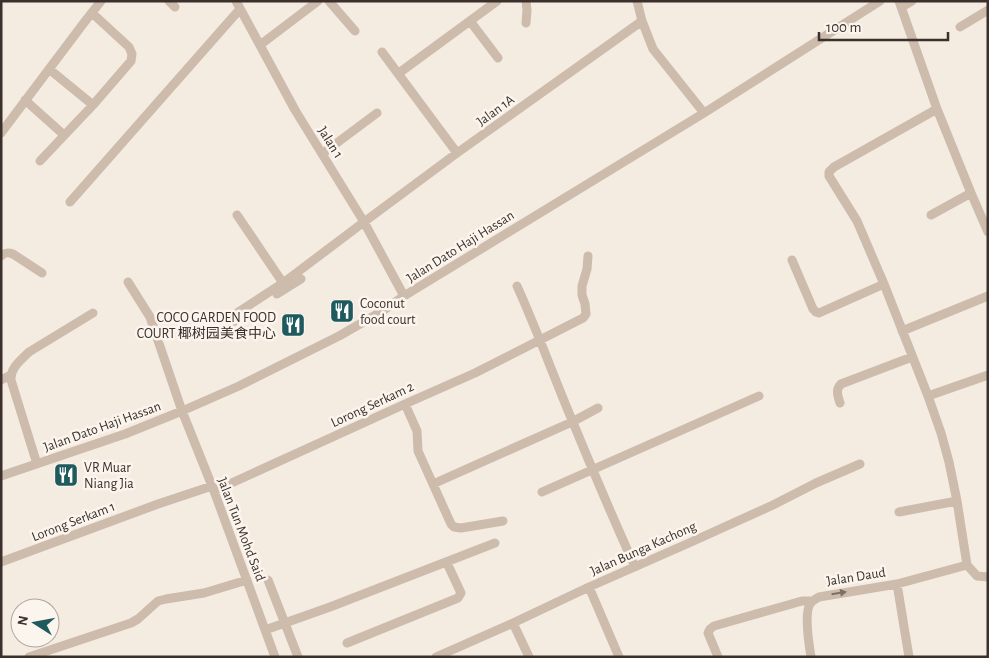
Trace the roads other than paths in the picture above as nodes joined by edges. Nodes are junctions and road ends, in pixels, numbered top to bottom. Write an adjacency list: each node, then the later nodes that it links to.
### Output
1 (101, 1): 12 (street)
2 (318, 1): 18 (street)
3 (328, 1): 17 (street)
4 (526, 1): 15 (street)
5 (637, 1): 14 (street)
6 (880, 1): 26 (street, Jalan Dato Haji Hassan)
7 (912, 1): 9 (street)
8 (495, 3): 13 (street)
9 (900, 4): 25 (street)
10 (238, 5): 18 (street, Jalan 1); 34 (street)
11 (988, 10): 16 (street)
12 (92, 13): 21 (street); 24 (street)
13 (470, 21): 20 (street); 22 (street)
14 (642, 21): 26 (street); 30 (street, Jalan 1A)
15 (526, 23)
16 (960, 27)
17 (355, 31)
18 (260, 45): 31 (street, Jalan 1)
19 (382, 52): 22 (street)
20 (498, 58)
21 (49, 69): 23 (street); 24 (street)
22 (399, 73): 30 (street)
23 (25, 100): 28 (street); 29 (street)
24 (92, 106): 29 (street)
25 (937, 110): 33 (street); 46 (street)
26 (704, 112): 48 (street, Jalan Dato Haji Hassan)
27 (377, 113): 31 (street)
28 (1, 133)
29 (64, 135): 32 (street)
30 (458, 153): 37 (street, Jalan 1A)
31 (322, 154): 37 (street, Jalan 1)
32 (40, 161)
33 (971, 193): 35 (street); 38 (street)
34 (70, 202)
35 (931, 215)
36 (237, 216): 45 (street)
37 (364, 222): 45 (street, Jalan 1A); 48 (street, Jalan 1)
38 (988, 232)
39 (4, 252): 42 (street)
40 (588, 256): 55 (street, Lorong Serkam 2)
41 (792, 260): 46 (street)
42 (42, 273)
43 (301, 279): 50 (street)
44 (128, 282): 65 (street, Jalan Tun Mohd Said)
45 (283, 283): 50 (street, Jalan 1A)
46 (884, 284): 54 (street)
47 (517, 286): 55 (street)
48 (404, 296): 65 (street, Jalan Dato Haji Hassan)
49 (988, 296): 54 (street)
50 (255, 304): 52 (street); 53 (street)
51 (93, 313): 57 (street)
52 (237, 313)
53 (233, 322)
54 (902, 330): 56 (street)
55 (540, 340): 63 (street, Lorong Serkam 2); 66 (street)
56 (912, 357): 61 (street); 62 (street)
57 (11, 375): 59 (street); 67 (street)
58 (988, 375): 61 (street)
59 (1, 380)
60 (760, 396): 69 (street)
61 (928, 396): 74 (street)
62 (840, 403)
63 (405, 404): 71 (street); 72 (street, Lorong Serkam 2)
64 (598, 408): 66 (street)
65 (182, 412): 67 (street, Jalan Dato Haji Hassan); 72 (street, Jalan Tun Mohd Said)
66 (572, 422): 69 (street); 71 (street)
67 (37, 464): 70 (street, Jalan Dato Haji Hassan)
68 (860, 464): 81 (street, Jalan Bunga Kachong)
69 (593, 470): 73 (street); 81 (street)
70 (1, 476)
71 (433, 484): 76 (street)
72 (213, 488): 78 (street, Lorong Serkam 1); 83 (street, Jalan Tun Mohd Said)
73 (542, 492)
74 (957, 501): 75 (street); 80 (street)
75 (899, 512)
76 (503, 521)
77 (495, 543): 79 (street)
78 (1, 562)
79 (447, 562): 88 (street); 91 (street)
80 (967, 565): 82 (street); 85 (street)
81 (635, 567): 86 (street, Jalan Bunga Kachong)
82 (988, 577)
83 (247, 580): 90 (street, Jalan Tun Mohd Said); 93 (street)
84 (268, 580): 88 (street)
85 (897, 584): 87 (street, Jalan Daud, one-way to 85); 100 (street, Jalan Daud)
86 (589, 587): 89 (street, Jalan Bunga Kachong); 98 (street)
87 (812, 601): 92 (street, Jalan Daud); 99 (street)
88 (285, 623): 90 (street); 95 (street)
89 (513, 623): 96 (street, Jalan Bunga Kachong); 97 (street)
90 (265, 630): 94 (street, Jalan Tun Mohd Said)
91 (347, 643)
92 (807, 656)
93 (29, 657)
94 (275, 657)
95 (298, 657)
96 (436, 657)
97 (529, 657)
98 (619, 657)
99 (718, 657)
100 (909, 657)

